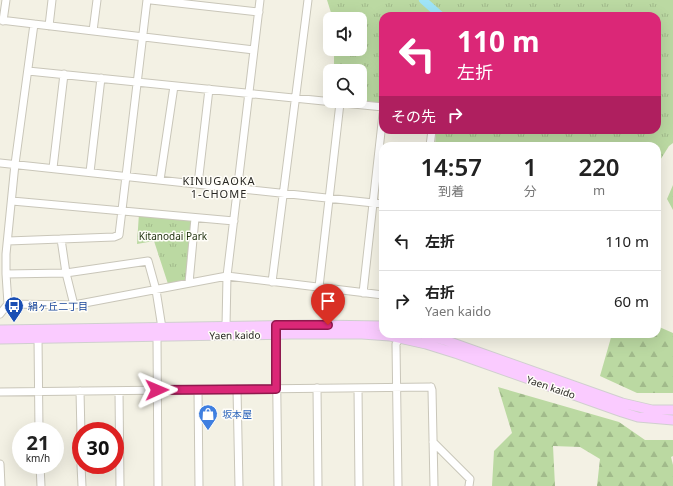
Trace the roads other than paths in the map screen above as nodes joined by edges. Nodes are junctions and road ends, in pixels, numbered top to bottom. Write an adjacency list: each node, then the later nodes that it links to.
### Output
1 (6, 0): 9 (street)
2 (52, 0): 11 (street)
3 (97, 0): 12 (street)
4 (147, 0): 13 (street)
5 (151, 0): 8 (street)
6 (260, 0): 8 (street)
7 (308, 0): 22 (street)
8 (259, 12): 14 (street)
9 (2, 20): 10 (street)
10 (34, 24): 11 (street); 15 (street)
11 (49, 26): 12 (street)
12 (93, 31): 13 (street)
13 (143, 37): 14 (street); 18 (street)
14 (254, 50): 21 (street)
15 (28, 71): 16 (street); 29 (street)
16 (64, 74): 17 (street); 30 (street)
17 (101, 78): 18 (street); 31 (street)
18 (137, 82): 19 (street); 32 (street)
19 (174, 86): 20 (street); 33 (street)
20 (209, 89): 21 (street); 34 (street)
21 (249, 94): 22 (street); 35 (street)
22 (295, 98): 23 (street); 36 (street)
23 (323, 101)
24 (367, 106): 25 (street)
25 (379, 107)
26 (339, 108): 37 (street)
27 (379, 154): 39 (street)
28 (0, 163): 29 (street)
29 (15, 164): 30 (street); 38 (street)
30 (53, 168): 31 (street)
31 (90, 172): 32 (street)
32 (126, 176): 33 (street); 41 (street)
33 (160, 180): 34 (street)
34 (198, 184): 35 (street)
35 (238, 188): 36 (street); 43 (street)
36 (284, 193): 37 (street); 49 (street)
37 (329, 198): 39 (street); 51 (street)
38 (12, 201): 41 (street); 45 (street)
39 (374, 203): 40 (street); 53 (street)
40 (379, 204)
41 (122, 211): 42 (street); 44 (street)
42 (195, 218): 43 (street); 50 (street)
43 (234, 221): 48 (street)
44 (61, 239): 45 (street); 46 (street)
45 (8, 241): 47 (street)
46 (66, 273): 47 (street); 52 (street); 56 (street)
47 (6, 274): 55 (street)
48 (227, 276): 49 (street); 50 (street); 58 (street)
49 (272, 282): 51 (street)
50 (189, 284): 52 (street)
51 (319, 287): 53 (street)
52 (156, 290): 56 (street); 60 (street)
53 (363, 293): 54 (street)
54 (379, 295)
55 (8, 304): 56 (street); 57 (street)
56 (74, 305)
57 (0, 314)
58 (226, 326): 60 (main road, Yaen kaido); 62 (main road, Yaen kaido)
59 (379, 326): 62 (main road, Yaen kaido)
60 (162, 328): 61 (main road, Yaen kaido)
61 (0, 330)
62 (276, 330): 63 (main road, Yaen kaido); 64 (main road, Yaen kaido); 75 (street)
63 (379, 335)
64 (157, 337): 65 (main road, Yaen kaido); 76 (street)
65 (38, 338): 69 (main road, Yaen kaido); 81 (street)
66 (400, 338): 70 (street)
67 (407, 338): 83 (main road, Yaen kaido)
68 (437, 338): 82 (main road, Yaen kaido)
69 (0, 339)
70 (396, 387): 71 (street); 73 (street); 100 (street)
71 (431, 387): 86 (street); 101 (street)
72 (317, 388): 73 (street); 75 (street); 98 (street)
73 (358, 388): 99 (street)
74 (237, 389): 75 (street); 77 (street); 96 (street)
75 (276, 389): 97 (street)
76 (157, 390): 77 (street); 79 (street); 94 (street)
77 (198, 390): 95 (street)
78 (80, 391): 79 (street); 81 (street); 85 (street)
79 (119, 391): 93 (street)
80 (0, 392): 81 (street)
81 (38, 392): 84 (street)
82 (673, 410)
83 (673, 420)
84 (39, 422)
85 (81, 422)
86 (433, 442): 101 (street); 102 (street)
87 (0, 464): 90 (street)
88 (40, 474): 91 (street)
89 (81, 474): 92 (street)
90 (1, 486)
91 (41, 486)
92 (82, 486)
93 (120, 486)
94 (158, 486)
95 (199, 486)
96 (238, 486)
97 (278, 486)
98 (318, 486)
99 (359, 486)
100 (398, 486)
101 (434, 486)
102 (469, 486)

